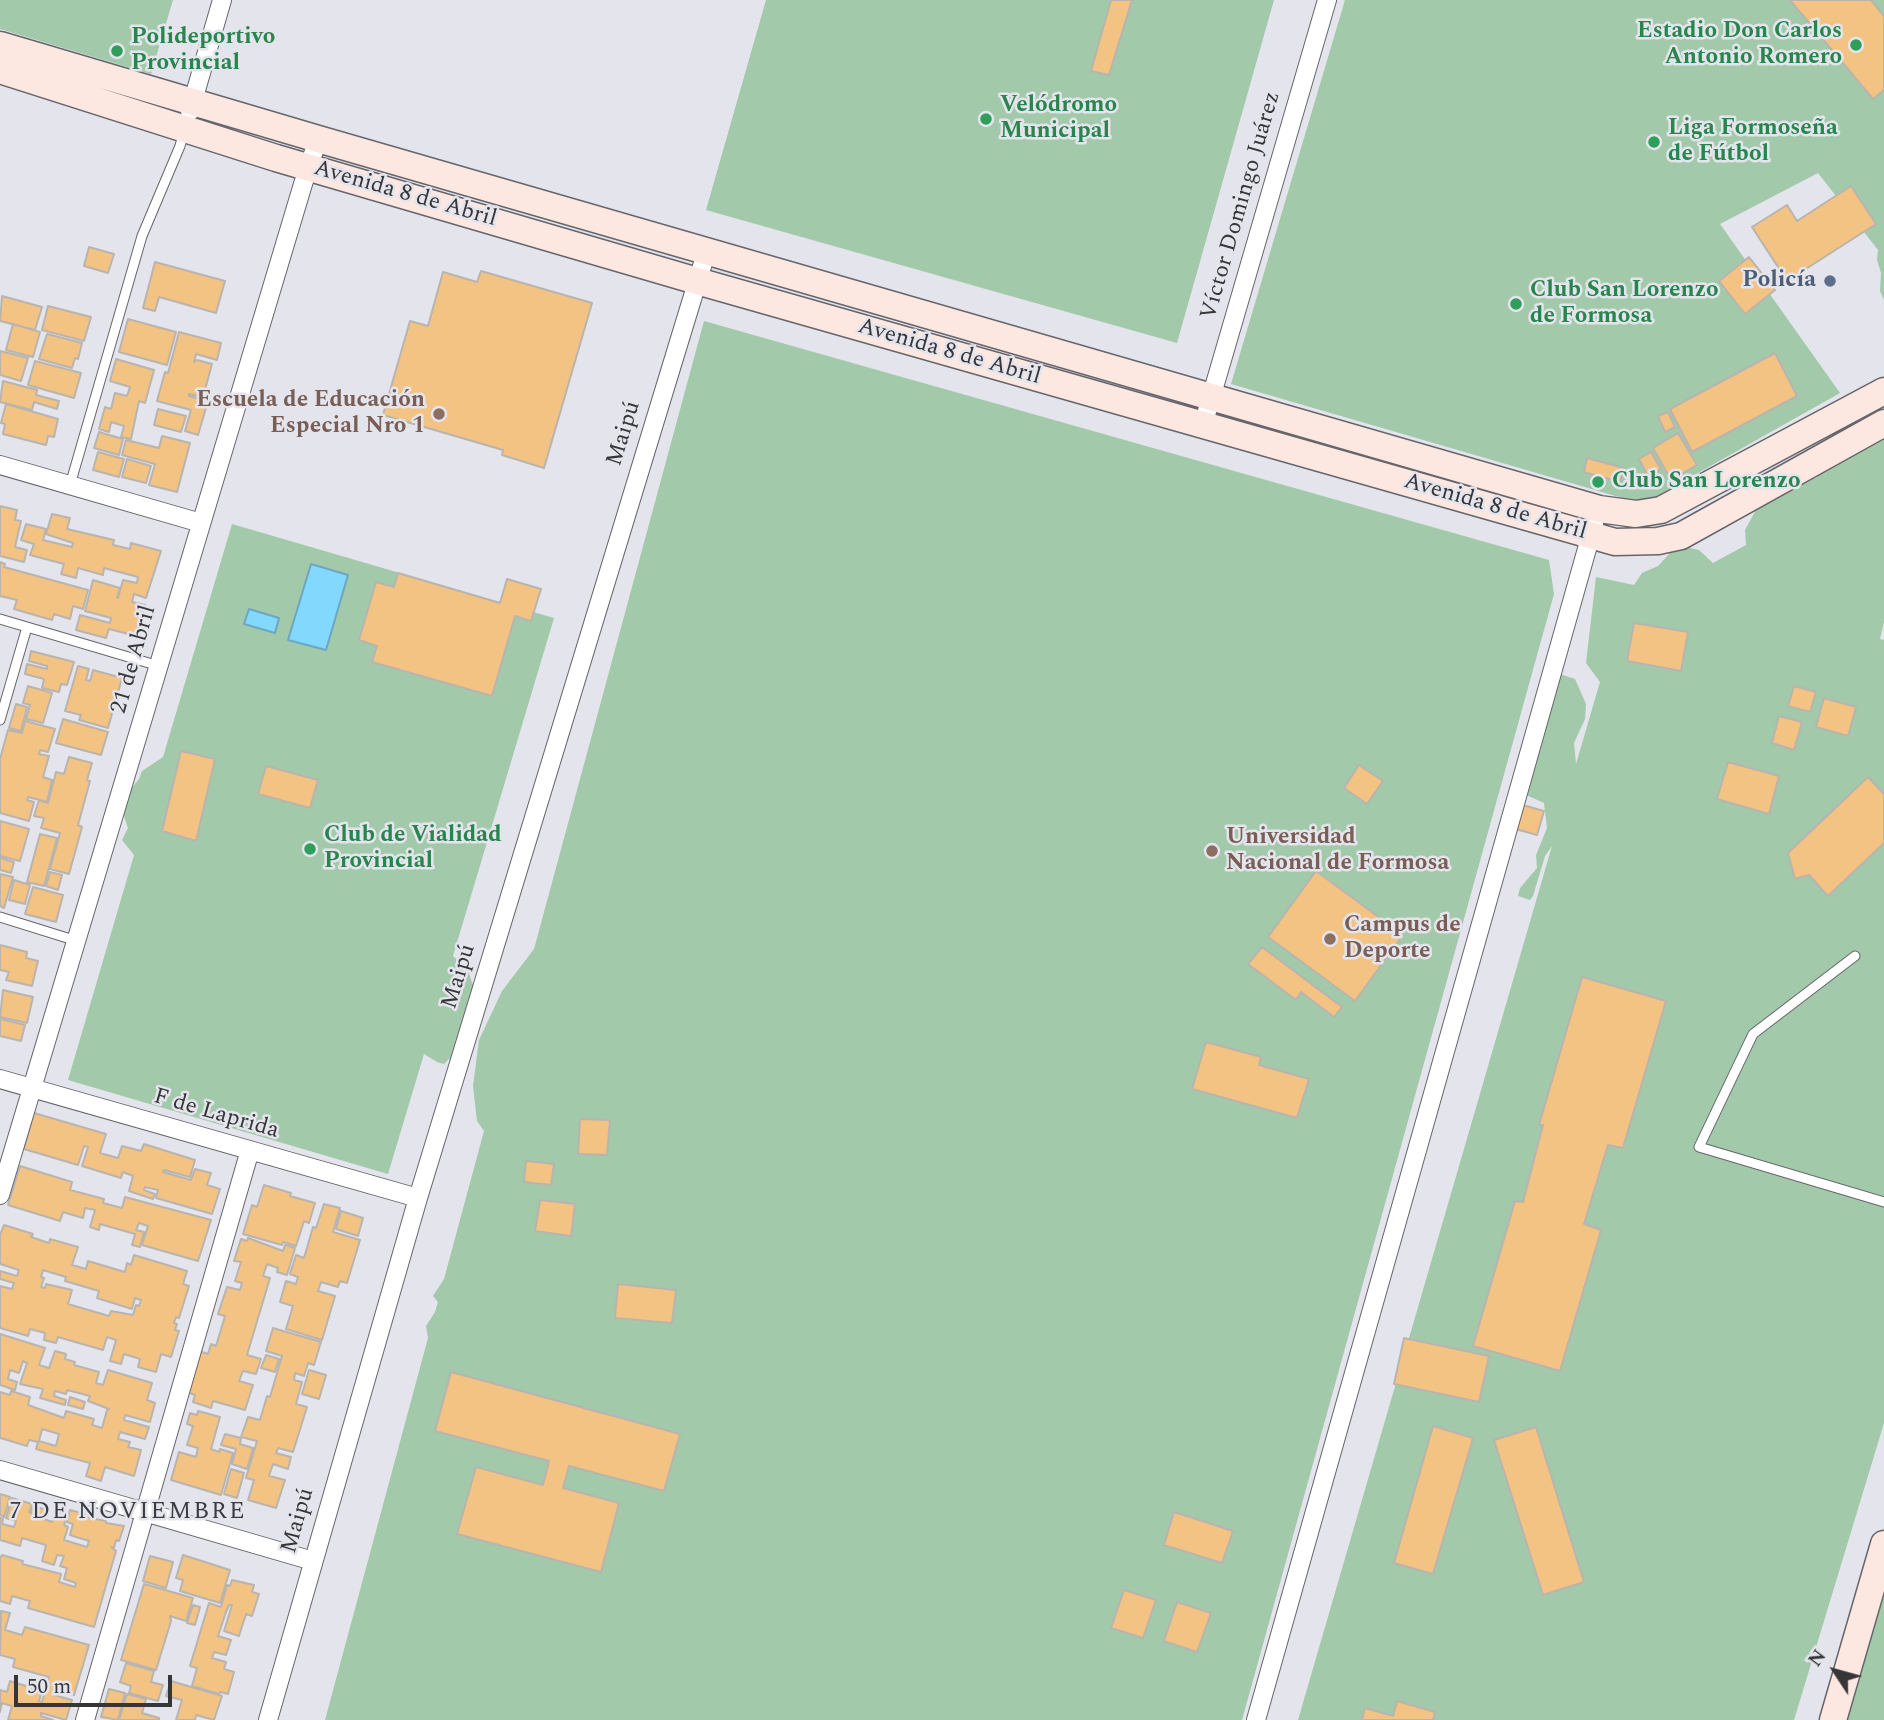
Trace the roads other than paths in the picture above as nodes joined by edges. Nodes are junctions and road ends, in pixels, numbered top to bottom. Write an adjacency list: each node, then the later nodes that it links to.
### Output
1 (222, 0): 5 (street)
2 (1327, 0): 12 (street, Víctor Domingo Juárez)
3 (0, 45): 5 (main road, Avenida 8 de Abril)
4 (0, 70): 6 (main road, Avenida 8 de Abril)
5 (193, 103): 6 (street); 7 (main road, Avenida 8 de Abril)
6 (185, 129): 8 (main road, Avenida 8 de Abril); 16 (lane)
7 (318, 139): 8 (street, 21 de Abril); 9 (main road, Avenida 8 de Abril)
8 (309, 167): 10 (main road, Avenida 8 de Abril); 18 (street, 21 de Abril)
9 (707, 250): 10 (street, Maipú); 12 (main road, Avenida 8 de Abril)
10 (697, 281): 14 (main road, Avenida 8 de Abril); 31 (street, Maipú)
11 (1884, 391): 17 (main road, Avenida 8 de Abril)
12 (1212, 397): 14 (street, Víctor Domingo Juárez); 17 (main road, Avenida 8 de Abril)
13 (1884, 424): 19 (main road, Avenida 8 de Abril)
14 (1203, 425): 19 (main road, Avenida 8 de Abril)
15 (0, 466): 16 (street)
16 (70, 485): 18 (street)
17 (1600, 509): 19 (street)
18 (201, 523): 22 (street, 21 de Abril)
19 (1591, 535): 39 (street)
20 (0, 619): 21 (lane)
21 (27, 627): 22 (lane); 23 (lane)
22 (159, 666): 25 (street, 21 de Abril)
23 (0, 720)
24 (0, 917): 25 (lane)
25 (77, 942): 28 (street, 21 de Abril)
26 (1855, 956): 32 (lane)
27 (0, 1079): 28 (street, F de Laprida)
28 (32, 1088): 29 (street, F de Laprida); 30 (street, 21 de Abril)
29 (250, 1150): 31 (street, F de Laprida); 34 (street)
30 (0, 1195)
31 (418, 1198): 36 (street, Maipú)
32 (1884, 1202)
33 (0, 1470): 34 (street)
34 (144, 1511): 36 (street); 37 (street)
35 (1884, 1544): 40 (main road)
36 (313, 1561): 38 (street, Maipú)
37 (85, 1720)
38 (268, 1720)
39 (1256, 1720)
40 (1833, 1720)

